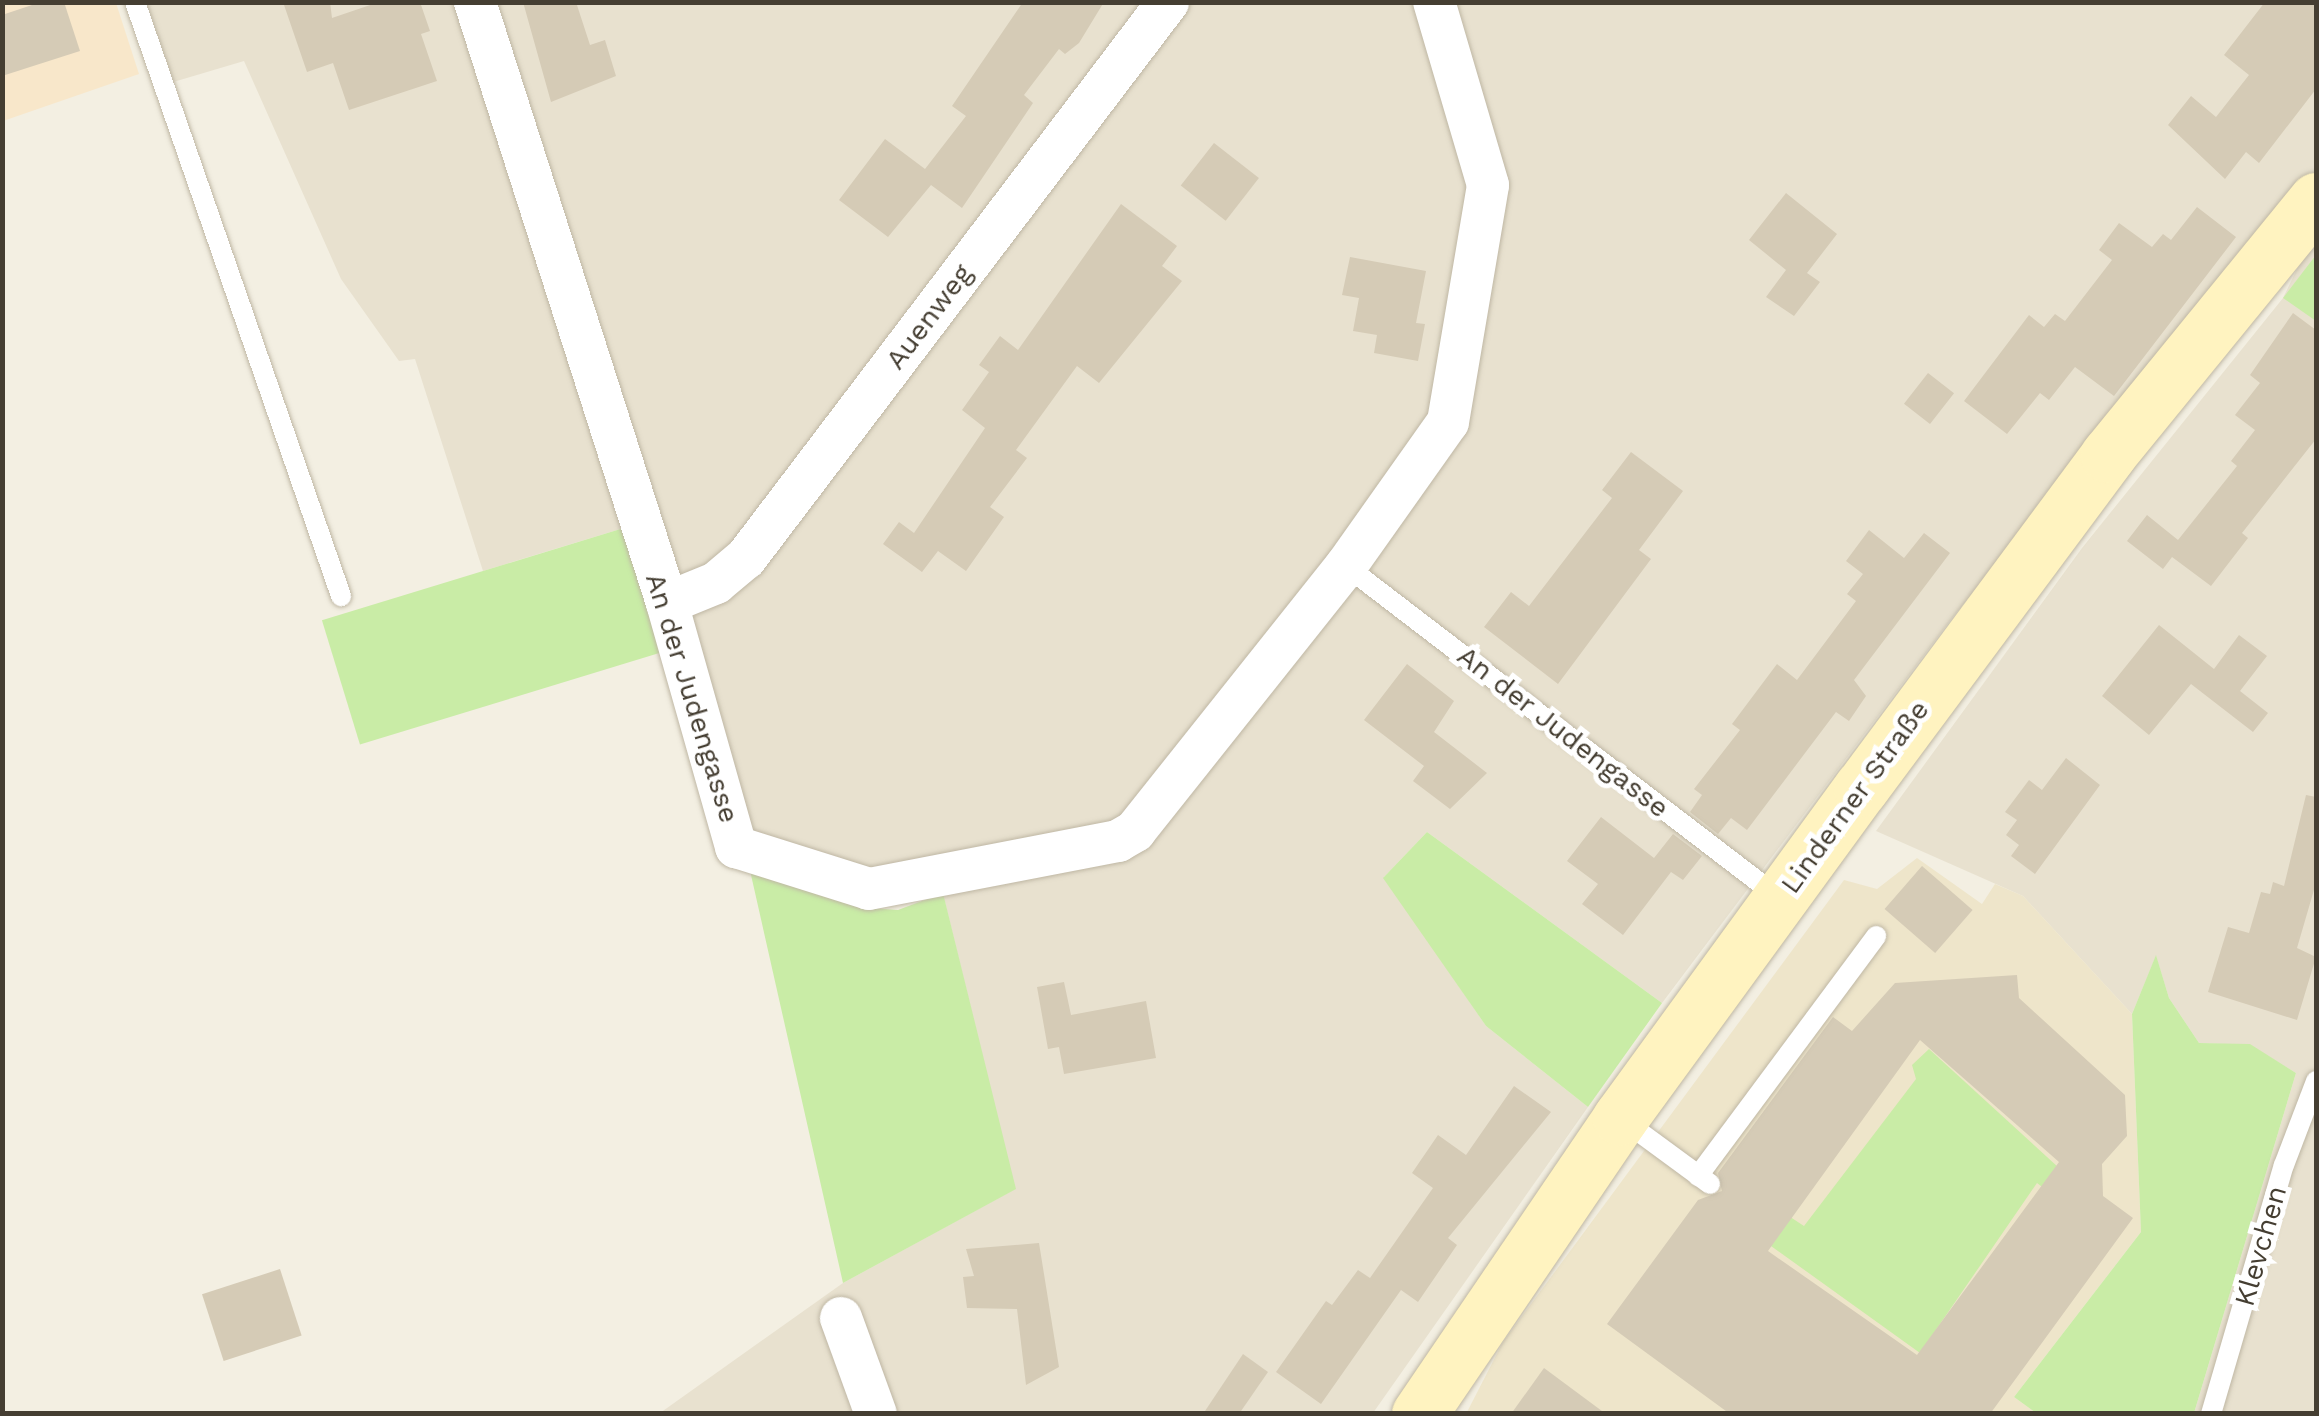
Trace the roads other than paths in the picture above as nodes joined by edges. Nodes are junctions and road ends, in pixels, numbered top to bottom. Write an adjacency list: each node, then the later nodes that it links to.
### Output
1 (135, 2): 7 (lane)
2 (475, 2): 8 (street, An der Judengasse)
3 (1168, 2): 8 (street, Auenweg)
4 (1434, 2): 6 (street, An der Judengasse)
5 (2316, 200): 9 (main road, Linderner Straße)
6 (1346, 566): 8 (street, An der Judengasse); 9 (lane, An der Judengasse)
7 (342, 596)
8 (667, 603)
9 (1780, 899): 12 (main road, Linderner Straße)
10 (1876, 936): 12 (lane)
11 (2316, 1081): 16 (lane, Klevchen)
12 (1620, 1118): 15 (main road, Linderner Straße)
13 (841, 1318): 14 (street)
14 (876, 1414)
15 (1419, 1414)
16 (2211, 1414)

